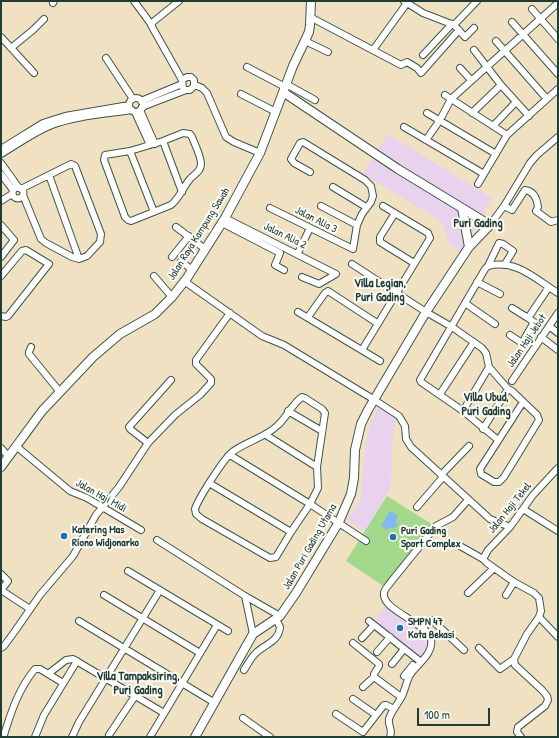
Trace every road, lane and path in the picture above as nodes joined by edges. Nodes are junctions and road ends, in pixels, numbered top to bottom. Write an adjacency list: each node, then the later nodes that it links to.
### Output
1 (134, 1): 13 (street)
2 (180, 1): 13 (street)
3 (184, 1): 34 (street)
4 (311, 1): 9 (street, Jalan Raya Kampung Sawah)
5 (477, 1): 14 (street)
6 (405, 2): 14 (street); 22 (street)
7 (558, 3): 10 (street)
8 (532, 9): 10 (street)
9 (310, 17): 19 (street, Jalan Raya Kampung Sawah); 22 (street)
10 (540, 18): 16 (street); 18 (street)
11 (44, 19): 21 (street)
12 (512, 22): 16 (street)
13 (151, 24): 34 (street)
14 (455, 27): 15 (street); 22 (street); 26 (street)
15 (474, 28)
16 (523, 34): 24 (street); 32 (street)
17 (1, 37): 21 (street)
18 (558, 39)
19 (305, 41): 25 (street); 37 (street, Jalan Raya Kampung Sawah)
20 (496, 41): 24 (street)
21 (11, 48): 31 (street)
22 (373, 50)
23 (474, 50): 29 (street)
24 (505, 50): 29 (street); 42 (street)
25 (328, 52)
26 (423, 55)
27 (106, 58): 45 (street)
28 (247, 67): 37 (street)
29 (487, 67): 33 (street); 36 (street)
30 (460, 68): 33 (street)
31 (34, 73)
32 (558, 74)
33 (471, 80): 41 (street)
34 (184, 83): 35 (street); 35 (street); 45 (street)
35 (195, 84): 60 (street)
36 (501, 85): 44 (street); 48 (street)
37 (285, 88): 43 (street); 46 (street, Jalan Raya Kampung Sawah); 78 (street)
38 (558, 89): 42 (street)
39 (241, 94): 46 (street)
40 (445, 95): 41 (street)
41 (451, 99): 48 (street); 50 (street)
42 (547, 99): 49 (street)
43 (315, 100)
44 (516, 102): 49 (street); 51 (street)
45 (136, 108): 57 (street); 58 (street); 61 (street)
46 (276, 112): 60 (street, Jalan Raya Kampung Sawah)
47 (428, 113): 50 (street)
48 (472, 113): 51 (street)
49 (529, 116): 53 (street)
50 (440, 120): 55 (street); 62 (street)
51 (493, 126): 53 (street)
52 (404, 127): 55 (street)
53 (507, 135): 62 (street)
54 (558, 137): 75 (street)
55 (426, 140): 66 (street)
56 (163, 141): 57 (street); 71 (street); 71 (street)
57 (152, 144): 59 (street)
58 (1, 149)
59 (130, 151): 79 (street); 79 (street)
60 (260, 153): 81 (street, Jalan Raya Kampung Sawah)
61 (1, 154)
62 (496, 154): 66 (street)
63 (1, 163): 70 (street)
64 (310, 172): 76 (street)
65 (1, 174): 70 (street)
66 (484, 174): 68 (street)
67 (49, 175): 70 (street); 94 (street); 94 (street)
68 (478, 184)
69 (333, 187): 76 (street)
70 (18, 192): 72 (street); 94 (street)
71 (182, 192): 79 (street)
72 (1, 201)
73 (321, 206): 84 (street)
74 (383, 206): 80 (street)
75 (504, 206): 82 (street); 85 (street)
76 (366, 207): 84 (street)
77 (270, 208): 87 (street, Jalan Alia 3)
78 (462, 208): 85 (street); 89 (street)
79 (154, 212)
80 (395, 213): 96 (street); 96 (street)
81 (224, 220): 90 (street, Jalan Raya Kampung Sawah); 91 (street, Jalan Alia 2); 101 (street)
82 (558, 220)
83 (1, 225): 92 (street)
84 (357, 225): 87 (street, Jalan Alia 3)
85 (490, 225): 89 (street, Jalan Puri Gading Utama)
86 (176, 227): 88 (street)
87 (310, 228): 91 (street)
88 (188, 236): 90 (street); 93 (street)
89 (469, 247): 115 (street, Jalan Puri Gading Utama)
90 (205, 249): 100 (street, Jalan Raya Kampung Sawah)
91 (298, 253): 104 (street, Jalan Alia 2)
92 (1, 257)
93 (172, 257)
94 (79, 259)
95 (181, 261): 100 (street)
96 (414, 263): 108 (street)
97 (352, 264): 108 (street)
98 (505, 264): 99 (street); 99 (street); 107 (street)
99 (488, 266): 106 (street)
100 (192, 270): 105 (street, Jalan Raya Kampung Sawah)
101 (284, 270)
102 (1, 276): 118 (street)
103 (154, 276): 111 (street)
104 (302, 277)
105 (184, 281): 111 (street, Jalan Raya Kampung Sawah); 116 (street)
106 (477, 282): 110 (street); 112 (street)
107 (549, 287): 109 (street); 120 (street)
108 (396, 292): 115 (street); 121 (street)
109 (558, 293)
110 (500, 294)
111 (172, 297): 137 (street, Jalan Raya Kampung Sawah)
112 (465, 304): 122 (street); 123 (street)
113 (512, 308): 120 (street)
114 (298, 312): 119 (street)
115 (426, 312): 123 (street); 139 (street, Jalan Puri Gading Utama)
116 (230, 313): 139 (street); 147 (street)
117 (558, 313): 124 (street, Jalan Haji Jebot)
118 (1, 316)
119 (308, 317): 121 (street); 130 (street)
120 (528, 318): 126 (street)
121 (377, 323): 130 (street)
122 (495, 324)
123 (450, 325): 128 (street); 138 (street)
124 (549, 326): 125 (street); 127 (street, Jalan Haji Jebot)
125 (558, 333)
126 (510, 335)
127 (541, 337): 131 (street); 135 (street, Jalan Haji Jebot)
128 (474, 342): 133 (street); 138 (street)
129 (31, 348): 137 (street)
130 (362, 350): 132 (street)
131 (558, 350)
132 (380, 361)
133 (489, 367): 136 (street); 142 (street)
134 (171, 380): 147 (street)
135 (512, 381)
136 (508, 389): 140 (street); 143 (street)
137 (60, 392): 148 (street, Jalan Raya Kampung Sawah)
138 (440, 394): 142 (street)
139 (373, 399): 156 (street); 163 (street, Jalan Puri Gading Utama)
140 (523, 402): 146 (street); 146 (street)
141 (288, 411): 144 (street); 144 (street); 145 (street)
142 (463, 411): 143 (street)
143 (483, 429): 146 (street)
144 (322, 431): 154 (street)
145 (266, 435): 151 (street); 154 (street)
146 (498, 440)
147 (148, 443): 160 (street)
148 (16, 446): 152 (street, Jalan Raya Kampung Sawah); 160 (street, Jalan Haji Midi)
149 (469, 446): 156 (street)
150 (1, 448): 152 (street)
151 (230, 455): 157 (street); 159 (street)
152 (9, 457): 153 (street, Jalan Raya Kampung Sawah)
153 (1, 467)
154 (317, 467): 159 (street)
155 (558, 468): 162 (street, Jalan Haji Tekel)
156 (442, 476): 158 (street); 161 (street)
157 (209, 484): 167 (street); 167 (street)
158 (468, 500): 164 (street); 187 (street)
159 (310, 504): 163 (street); 167 (street)
160 (102, 507): 165 (street, Jalan Haji Midi); 181 (street)
161 (417, 507)
162 (523, 509): 164 (street, Jalan Haji Tekel); 166 (street)
163 (339, 522): 169 (street); 184 (street, Jalan Puri Gading Utama)
164 (510, 527): 171 (street, Jalan Haji Tekel)
165 (141, 530)
166 (558, 531)
167 (290, 532)
168 (157, 540): 179 (street)
169 (366, 541)
170 (460, 546): 171 (street)
171 (483, 559): 172 (street)
172 (494, 568): 175 (street); 177 (street)
173 (128, 571): 176 (street)
174 (1, 574): 181 (street)
175 (514, 582): 180 (street); 182 (street)
176 (160, 590): 183 (street); 186 (street)
177 (468, 593)
178 (104, 595): 183 (street)
179 (245, 596): 184 (street); 189 (street)
180 (506, 596)
181 (30, 609): 194 (street)
182 (539, 617): 192 (street); 201 (street)
183 (142, 618): 195 (street); 200 (street)
184 (278, 618): 189 (street, Jalan Puri Gading Utama); 205 (street)
185 (79, 621): 195 (street)
186 (218, 625): 188 (street); 200 (street)
187 (422, 628): 198 (street); 203 (street)
188 (228, 631)
189 (253, 634): 216 (street, Jalan Puri Gading Utama)
190 (390, 637): 191 (street); 197 (street); 199 (street)
191 (362, 638)
192 (558, 638)
193 (353, 643): 208 (street)
194 (1, 648)
195 (124, 648): 209 (street); 211 (street)
196 (479, 648): 201 (street)
197 (404, 649): 203 (street); 204 (street)
198 (464, 650)
199 (377, 652)
200 (200, 653): 211 (street)
201 (514, 659): 230 (street)
202 (77, 661): 206 (street); 209 (street); 210 (street)
203 (420, 661): 207 (street); 214 (street)
204 (392, 664)
205 (244, 670)
206 (48, 674): 210 (street); 223 (street)
207 (404, 676)
208 (374, 677): 212 (street); 214 (street)
209 (106, 678): 213 (street); 226 (street)
210 (63, 683): 225 (street)
211 (182, 683): 216 (street); 218 (street)
212 (363, 687)
213 (135, 696): 218 (street); 222 (street)
214 (402, 697): 217 (street)
215 (353, 699): 220 (street)
216 (215, 703): 228 (street, Jalan Puri Gading Utama)
217 (394, 709): 220 (street); 224 (street)
218 (164, 713): 227 (street)
219 (336, 714): 220 (street)
220 (376, 714)
221 (243, 718): 229 (street)
222 (109, 735)
223 (5, 736)
224 (391, 736)
225 (35, 737)
226 (72, 737)
227 (150, 737)
228 (195, 737)
229 (270, 737)
230 (521, 737)

